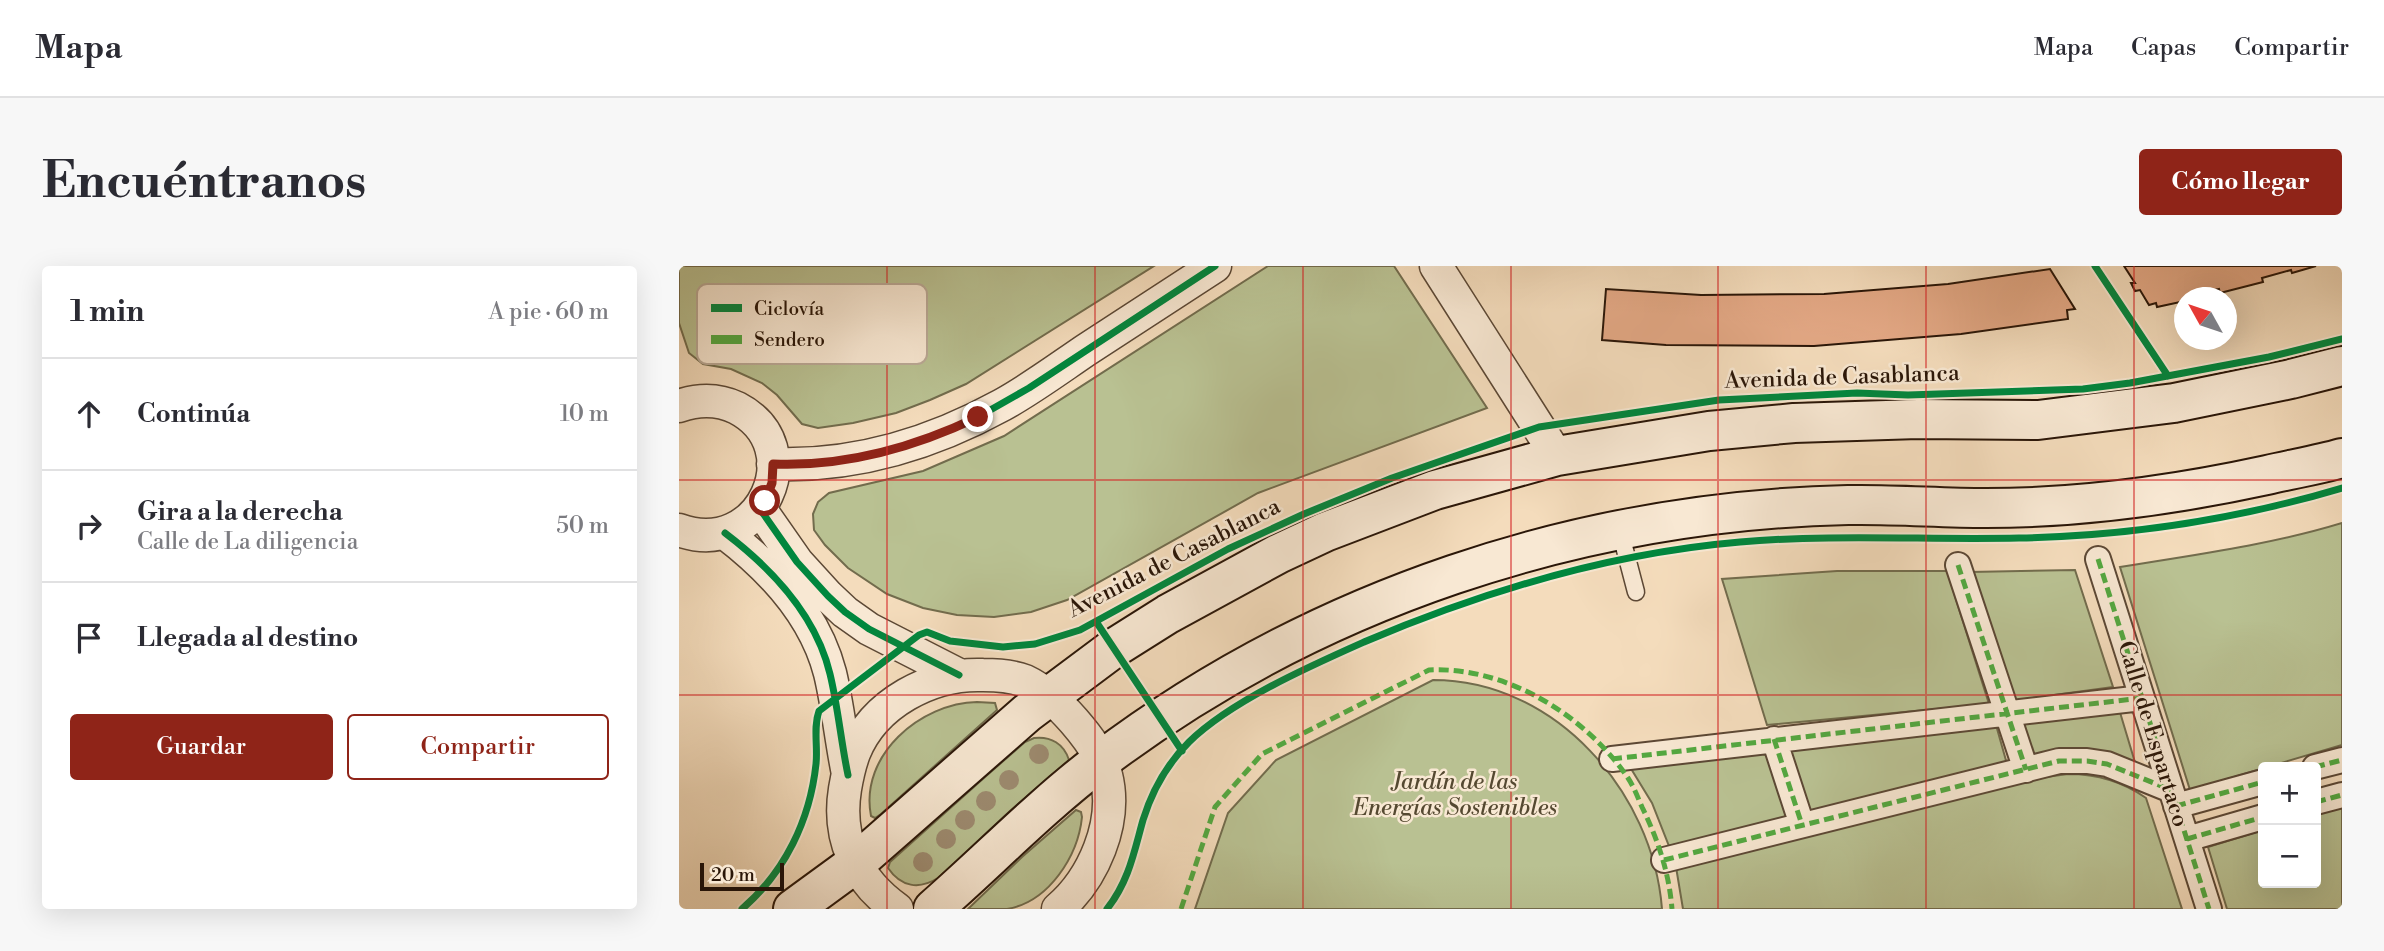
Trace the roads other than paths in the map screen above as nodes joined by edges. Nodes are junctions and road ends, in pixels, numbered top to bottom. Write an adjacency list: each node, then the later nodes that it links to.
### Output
1 (1215, 266): 7 (street)
2 (1436, 266): 5 (street)
3 (2342, 366): 5 (main road, Avenida de Casablanca)
4 (679, 406): 7 (street)
5 (1557, 456): 16 (main road, Avenida de Casablanca)
6 (2342, 458): 9 (main road)
7 (773, 464): 8 (street)
8 (759, 509): 11 (street); 15 (street)
9 (1620, 528): 14 (lane); 22 (main road)
10 (679, 530): 11 (street)
11 (725, 533): 25 (street)
12 (2098, 559): 17 (street, Calle de Espartaco)
13 (1958, 565): 18 (street)
14 (1636, 592)
15 (959, 676): 16 (street); 25 (street)
16 (1048, 695): 22 (street); 34 (main road, Avenida de Casablanca)
17 (2142, 698): 18 (street); 28 (street, Calle de Espartaco)
18 (2007, 713): 19 (street); 24 (street)
19 (1774, 739): 20 (street); 31 (street)
20 (1612, 759)
21 (2342, 760): 23 (street)
22 (1101, 761): 37 (main road); 38 (street)
23 (2321, 765)
24 (2027, 770): 28 (street); 31 (street)
25 (848, 775): 34 (street)
26 (2258, 783): 28 (street)
27 (2342, 795): 29 (street)
28 (2173, 798): 32 (street, Calle de Espartaco)
29 (2321, 801)
30 (2258, 818): 32 (street)
31 (1802, 825): 33 (street)
32 (2187, 839): 39 (street, Calle de Espartaco)
33 (1664, 860)
34 (856, 863): 35 (main road, Avenida de Casablanca); 36 (street)
35 (793, 909)
36 (897, 909)
37 (933, 909)
38 (1058, 909)
39 (2209, 909)

